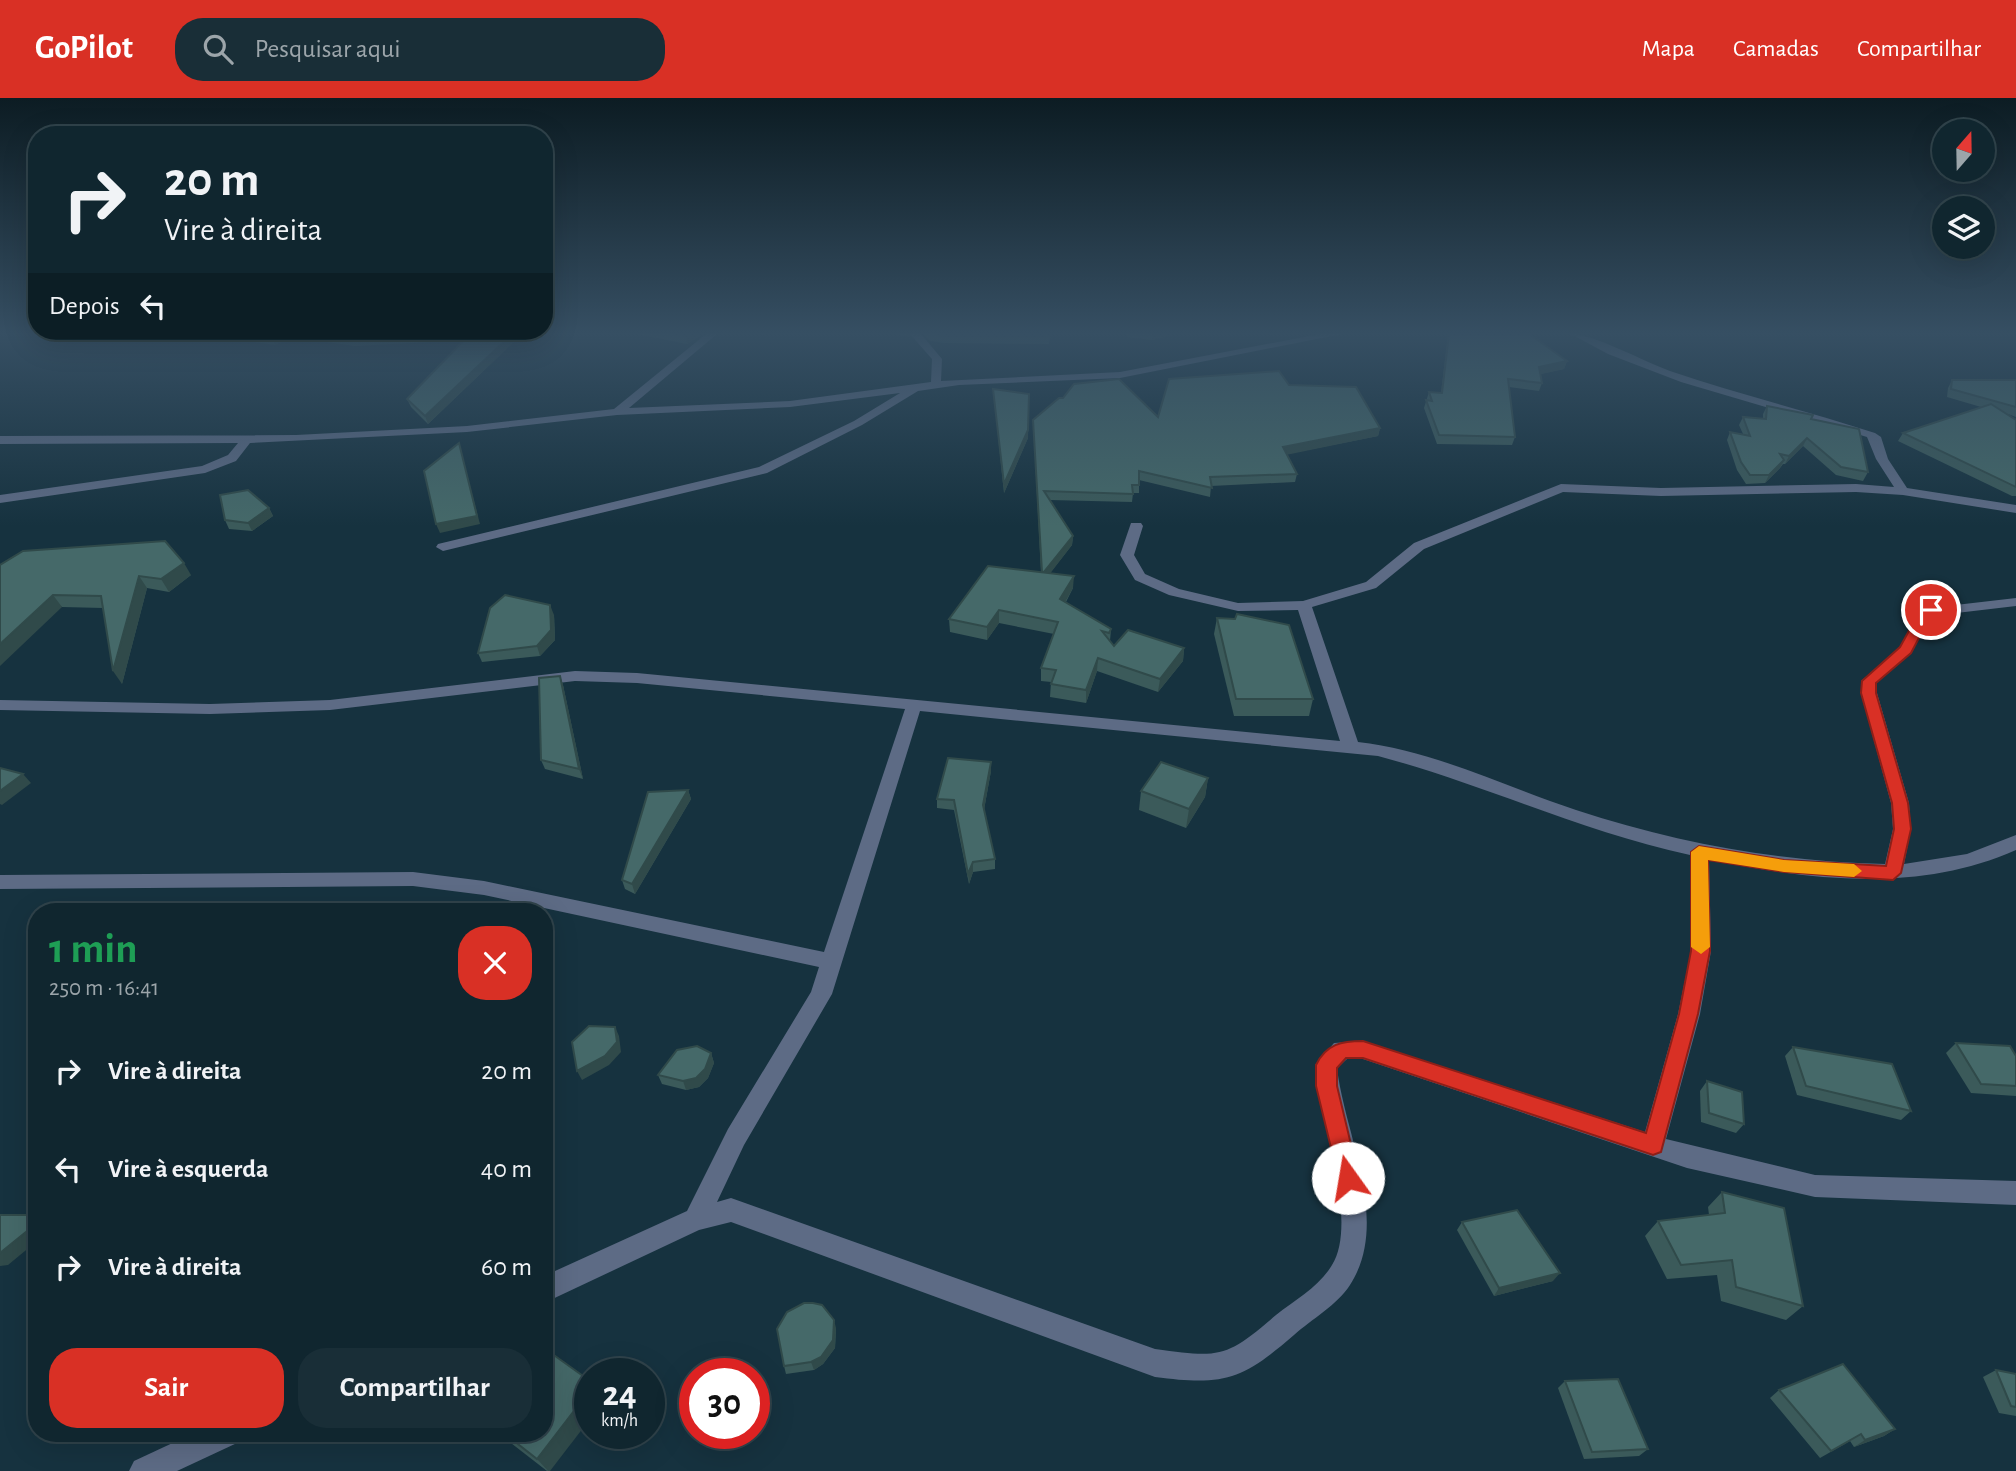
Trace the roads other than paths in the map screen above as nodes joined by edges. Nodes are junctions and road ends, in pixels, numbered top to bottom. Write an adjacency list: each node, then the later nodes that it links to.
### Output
1 (634, 398): 5 (street)
2 (833, 398): 5 (street)
3 (901, 398): 12 (street)
4 (1741, 398): 8 (street)
5 (617, 412): 7 (street)
6 (0, 440): 7 (street)
7 (246, 441): 9 (street)
8 (1903, 491): 10 (street); 14 (street)
9 (0, 499)
10 (2016, 509)
11 (1136, 526): 14 (street)
12 (443, 547)
13 (2016, 602): 20 (street)
14 (1304, 604): 17 (street)
15 (0, 705): 16 (street)
16 (915, 705): 17 (street); 22 (street)
17 (1351, 748): 19 (street)
18 (2016, 842): 20 (street)
19 (1699, 852): 20 (street); 23 (street)
20 (1893, 873)
21 (0, 882): 22 (street)
22 (829, 961): 25 (street)
23 (1653, 1145): 24 (street); 25 (street)
24 (2016, 1193)
25 (696, 1219): 26 (street)
26 (553, 1286)
27 (207, 1442): 28 (street)
28 (144, 1471)

